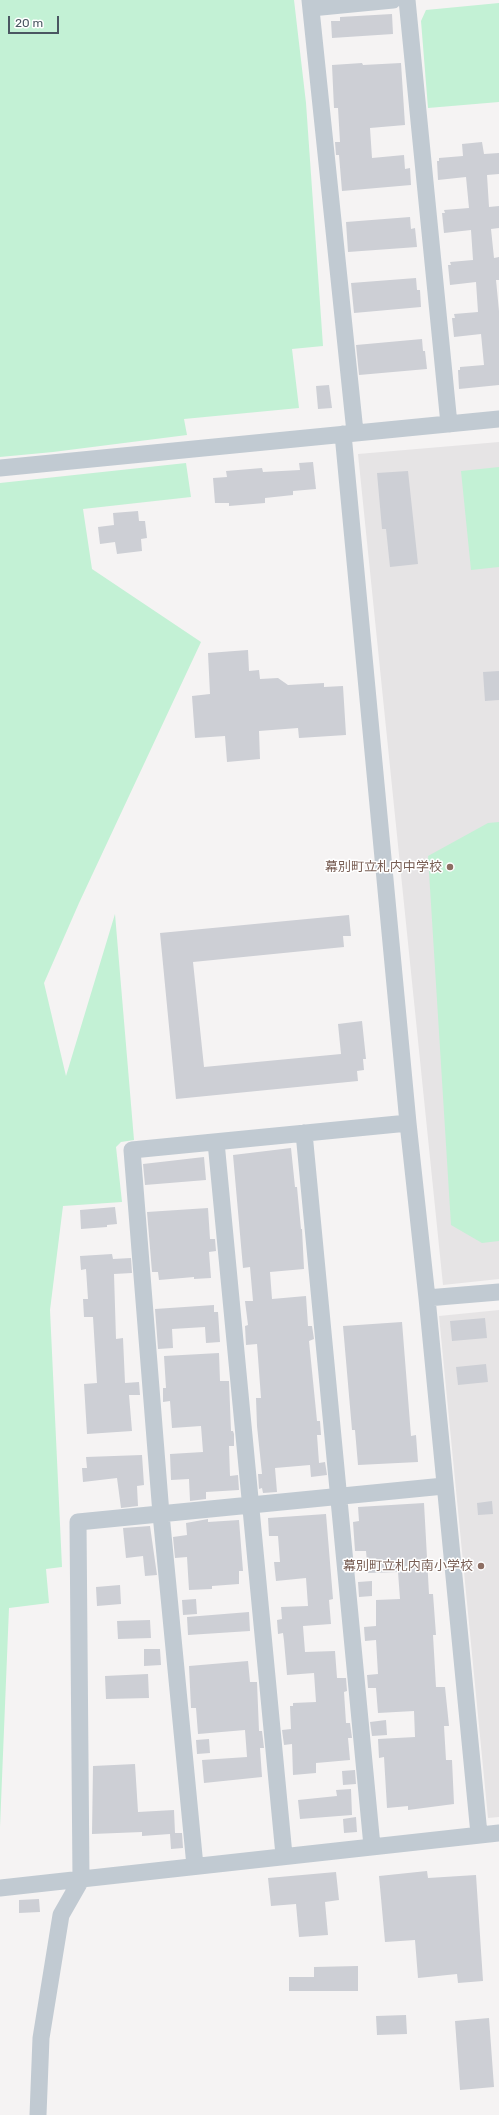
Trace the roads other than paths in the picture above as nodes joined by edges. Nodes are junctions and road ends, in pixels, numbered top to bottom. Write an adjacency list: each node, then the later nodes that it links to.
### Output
1 (393, 0): 3 (street)
2 (407, 0): 5 (street)
3 (311, 4): 6 (street)
4 (499, 419): 5 (street)
5 (449, 424): 6 (street)
6 (349, 433): 7 (street); 8 (street)
7 (0, 468)
8 (408, 1123): 9 (street); 12 (street)
9 (304, 1133): 10 (street); 14 (street)
10 (216, 1142): 15 (street); 16 (street)
11 (499, 1292): 12 (street)
12 (427, 1298): 13 (street)
13 (444, 1486): 14 (street); 18 (street)
14 (339, 1496): 15 (street); 19 (street)
15 (251, 1505): 16 (street); 20 (street)
16 (161, 1514): 21 (street); 22 (street)
17 (499, 1832): 18 (street)
18 (479, 1834): 19 (street)
19 (372, 1846): 20 (street)
20 (284, 1855): 21 (street)
21 (195, 1866): 22 (street)
22 (81, 1880): 23 (street); 24 (street)
23 (0, 1888)
24 (38, 2115)

